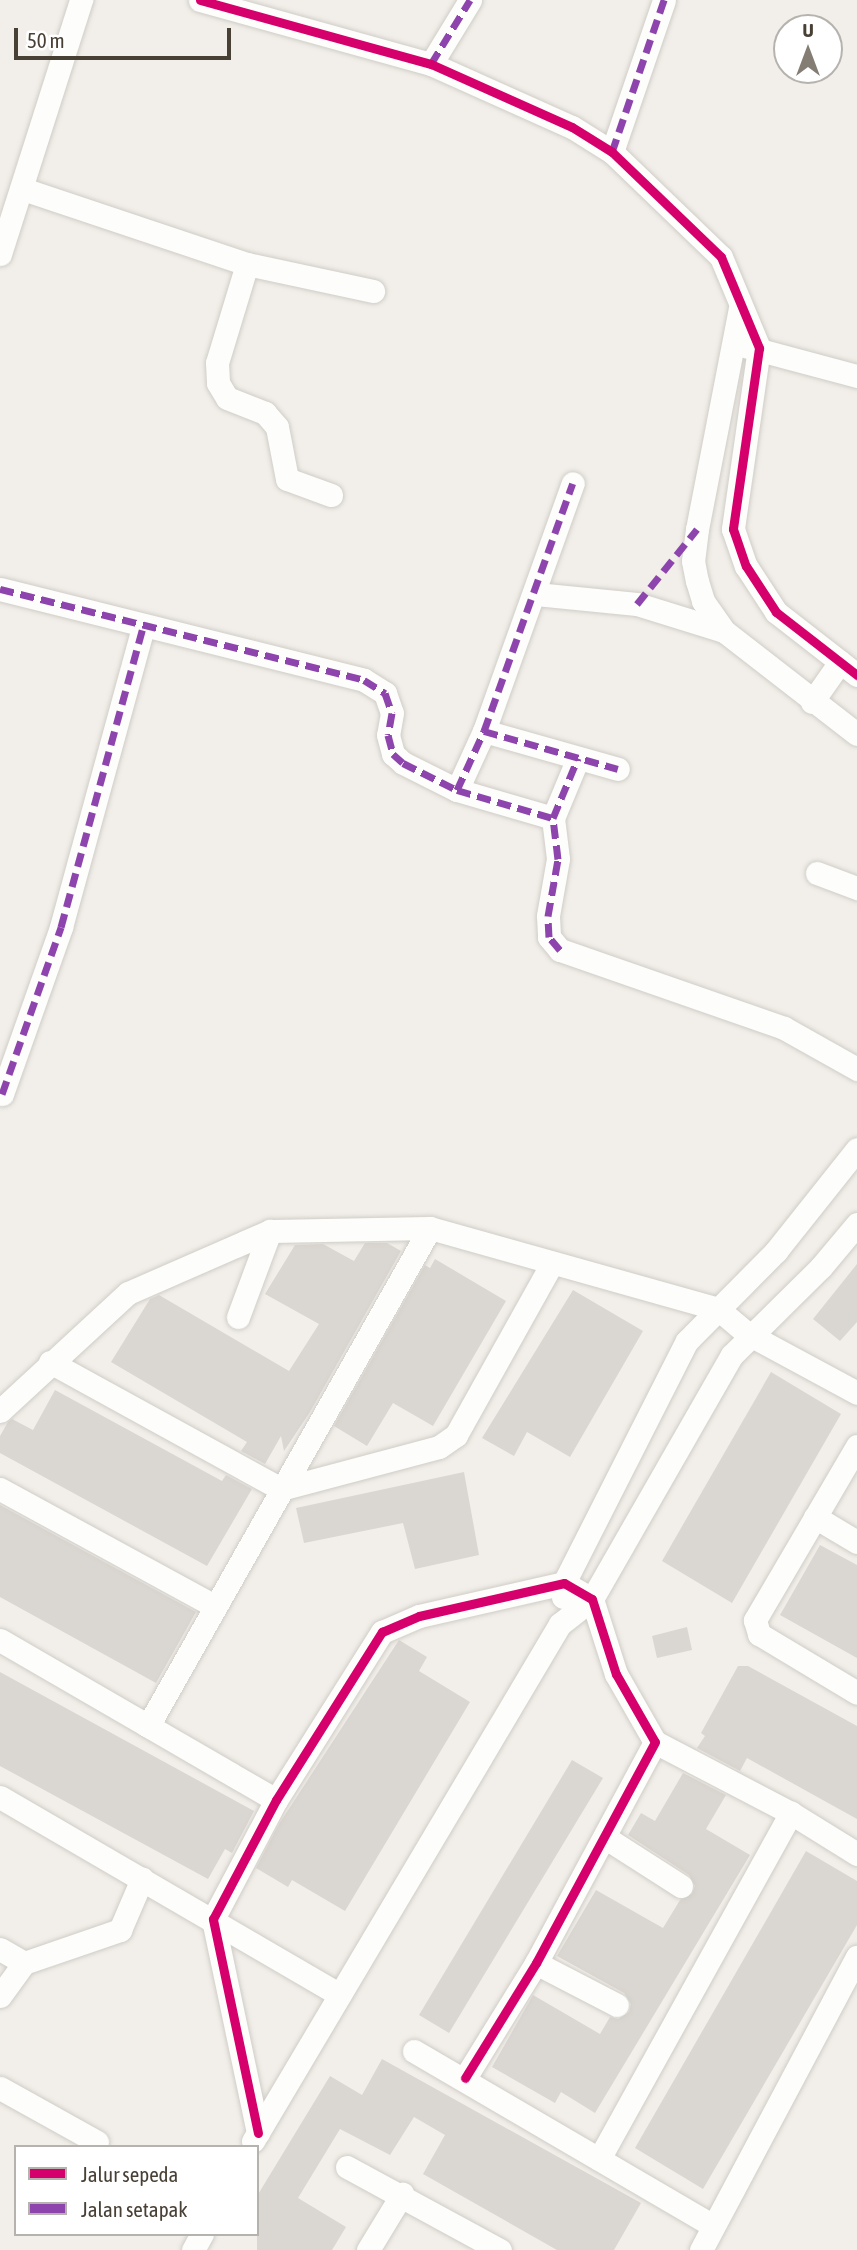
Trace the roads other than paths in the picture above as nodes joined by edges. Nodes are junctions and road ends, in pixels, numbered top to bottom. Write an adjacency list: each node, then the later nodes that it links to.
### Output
1 (81, 0): 7 (street)
2 (200, 0): 5 (street)
3 (470, 0): 5 (street)
4 (664, 0): 6 (street)
5 (430, 64): 6 (street)
6 (612, 152): 11 (street)
7 (23, 189): 8 (street); 9 (street)
8 (0, 254)
9 (247, 264): 10 (street); 16 (street)
10 (373, 291)
11 (740, 308): 12 (street); 13 (street)
12 (733, 344): 13 (street); 20 (street)
13 (759, 348): 14 (street); 21 (street)
14 (857, 376)
15 (573, 483): 18 (street)
16 (331, 495)
17 (0, 589): 19 (street)
18 (536, 594): 20 (street); 23 (street)
19 (143, 628): 27 (street); 32 (street)
20 (724, 631): 22 (street)
21 (848, 669): 22 (street)
22 (812, 702): 24 (street)
23 (484, 732): 25 (street); 27 (street)
24 (857, 734)
25 (578, 758): 26 (street); 28 (street)
26 (618, 769)
27 (457, 790): 28 (street)
28 (553, 818): 31 (street)
29 (817, 873): 30 (street)
30 (857, 888)
31 (857, 1069)
32 (2, 1094)
33 (857, 1149): 38 (street)
34 (857, 1224): 40 (street)
35 (430, 1228): 36 (street); 37 (street); 46 (street)
36 (270, 1231): 39 (street); 41 (street)
37 (551, 1265): 38 (street); 46 (street)
38 (718, 1309): 40 (street); 49 (street)
39 (238, 1317)
40 (748, 1334): 42 (street); 50 (street)
41 (50, 1362): 43 (street); 46 (street)
42 (857, 1394)
43 (0, 1411)
44 (857, 1446): 47 (street)
45 (0, 1489): 51 (street)
46 (281, 1489): 51 (street)
47 (815, 1517): 48 (street); 54 (street)
48 (857, 1542)
49 (564, 1583): 50 (street); 52 (street); 58 (street)
50 (592, 1599): 52 (street); 56 (street)
51 (214, 1605): 55 (street)
52 (561, 1624): 69 (street)
53 (0, 1640): 55 (street)
54 (857, 1693)
55 (148, 1726): 58 (street)
56 (655, 1742): 59 (street); 60 (street)
57 (0, 1797): 62 (street)
58 (276, 1800): 64 (street)
59 (791, 1813): 61 (street); 77 (street)
60 (606, 1838): 63 (street); 68 (street)
61 (857, 1854)
62 (142, 1878): 64 (street); 67 (street)
63 (681, 1886)
64 (213, 1919): 69 (street); 75 (street)
65 (0, 1949): 67 (street)
66 (857, 1957): 80 (street)
67 (24, 1963): 70 (street)
68 (536, 1963): 71 (street); 73 (street)
69 (340, 1995): 75 (street)
70 (0, 1996)
71 (617, 2006)
72 (414, 2052): 73 (street)
73 (465, 2078): 77 (street)
74 (0, 2088): 76 (street)
75 (254, 2140)
76 (97, 2142)
77 (599, 2159): 80 (street)
78 (347, 2167): 79 (street)
79 (402, 2194): 81 (street); 82 (street)
80 (713, 2226): 83 (street)
81 (368, 2250)
82 (500, 2250)
83 (701, 2250)

